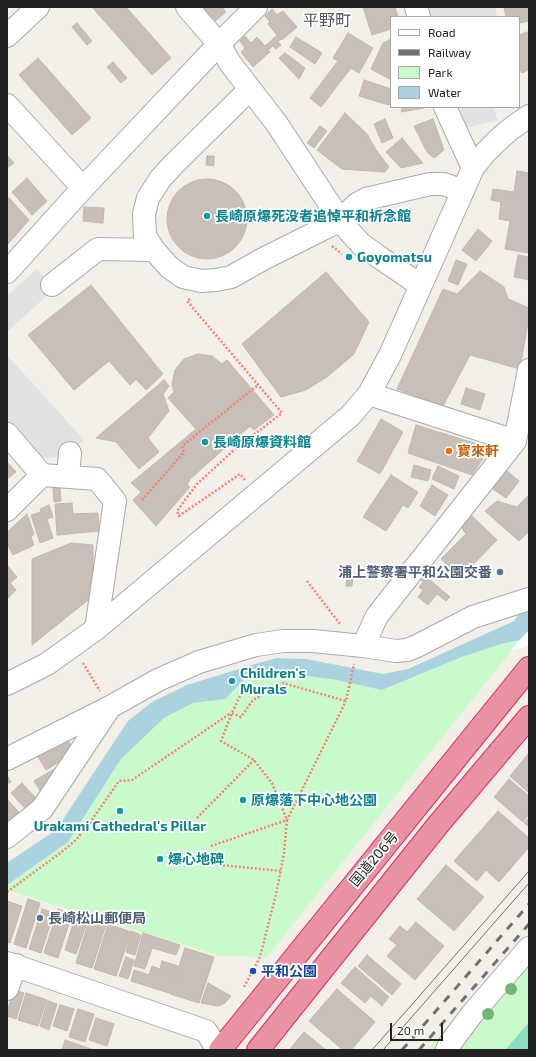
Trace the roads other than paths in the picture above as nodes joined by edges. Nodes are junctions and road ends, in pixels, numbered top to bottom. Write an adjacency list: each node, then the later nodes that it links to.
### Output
1 (38, 7): 4 (street)
2 (187, 7): 5 (street)
3 (256, 7): 5 (street)
4 (7, 36)
5 (219, 44): 6 (street); 11 (street)
6 (250, 89): 13 (street); 14 (street)
7 (7, 105): 11 (street)
8 (445, 108): 10 (street)
9 (529, 116): 10 (street)
10 (473, 168): 12 (street)
11 (83, 188): 15 (street)
12 (463, 191): 13 (street); 16 (street)
13 (344, 226): 14 (street); 16 (street)
14 (154, 250): 17 (street)
15 (7, 272)
16 (420, 285): 19 (street)
17 (52, 286)
18 (529, 370): 21 (street)
19 (368, 394): 21 (street); 27 (street)
20 (7, 434): 23 (street)
21 (515, 441): 28 (street)
22 (70, 453): 24 (street)
23 (42, 475): 24 (street); 25 (street)
24 (68, 477): 27 (street)
25 (7, 510)
26 (529, 598): 28 (street)
27 (96, 629): 30 (street)
28 (359, 650): 31 (street)
29 (529, 668): 38 (highway, 国道206号)
30 (7, 684)
31 (110, 707): 33 (street); 34 (street)
32 (529, 717): 39 (highway, 国道206号)
33 (7, 759)
34 (7, 837)
35 (529, 948): 40 (street)
36 (11, 964): 37 (street); 38 (street)
37 (7, 989)
38 (219, 1050)
39 (258, 1050)
40 (447, 1050)

